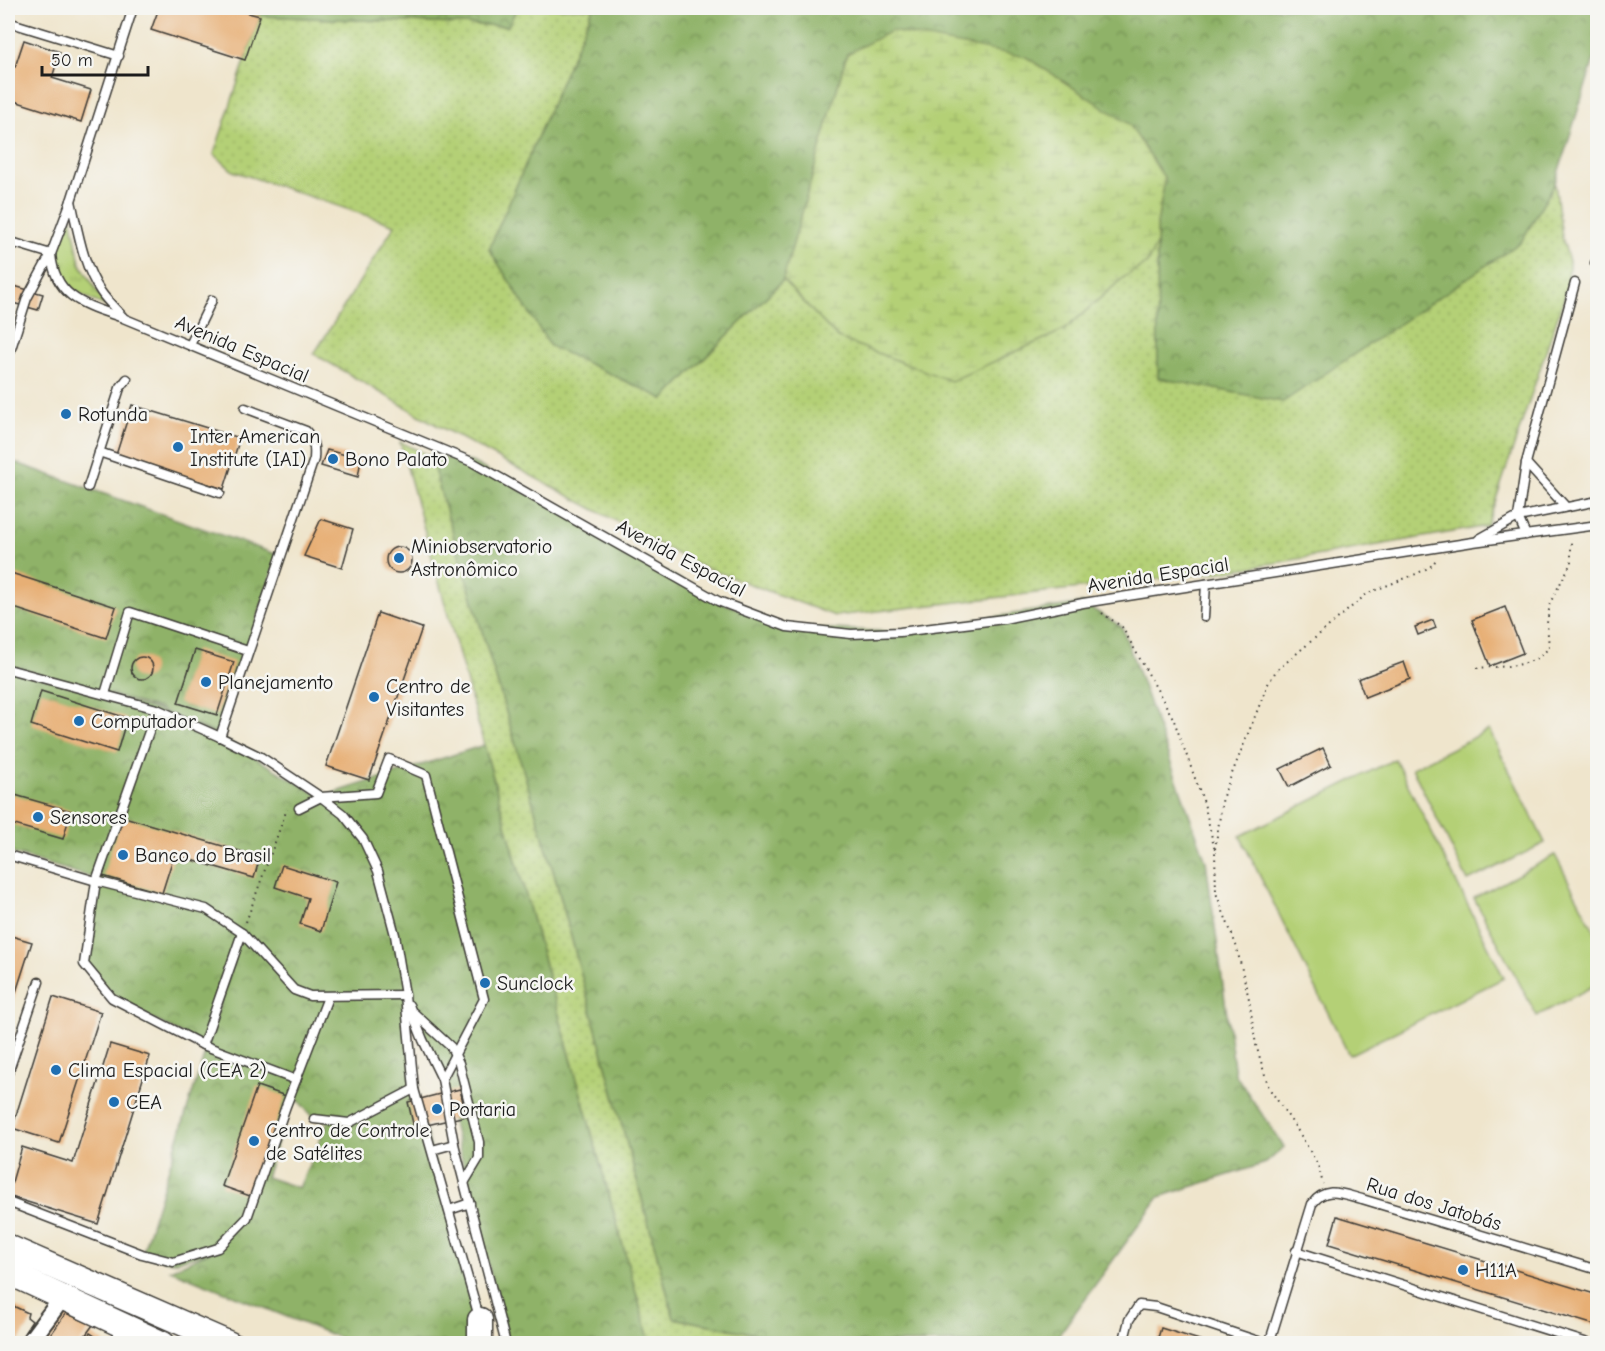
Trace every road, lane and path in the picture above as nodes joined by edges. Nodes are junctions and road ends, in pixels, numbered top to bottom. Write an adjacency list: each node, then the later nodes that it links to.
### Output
1 (133, 8): 3 (lane)
2 (8, 22): 3 (lane)
3 (119, 56): 4 (lane)
4 (71, 201): 6 (lane); 9 (lane)
5 (8, 241): 6 (lane)
6 (51, 254): 9 (lane, Avenida Espacial); 10 (lane)
7 (1575, 283): 17 (lane)
8 (212, 300): 12 (lane)
9 (123, 318): 12 (lane, Avenida Espacial)
10 (18, 324): 11 (lane); 13 (lane)
11 (8, 331)
12 (190, 345): 29 (lane, Avenida Espacial)
13 (8, 358)
14 (127, 379): 16 (lane)
15 (245, 408): 31 (lane)
16 (99, 452): 18 (lane); 19 (lane)
17 (1526, 463): 21 (lane); 22 (lane)
18 (88, 487)
19 (220, 493)
20 (1598, 501): 21 (lane, Avenida Espacial)
21 (1566, 507): 22 (lane, Avenida Espacial)
22 (1518, 517): 25 (lane); 26 (lane, Avenida Espacial)
23 (1598, 525): 24 (lane, Avenida Espacial)
24 (1571, 528): 25 (lane, Avenida Espacial); 32 (path)
25 (1526, 535): 26 (lane, Avenida Espacial)
26 (1473, 542): 27 (lane, Avenida Espacial)
27 (1448, 547): 28 (lane, Avenida Espacial); 40 (path)
28 (1206, 584): 29 (lane, Avenida Espacial); 30 (lane)
29 (1083, 603): 40 (path)
30 (1204, 617)
31 (248, 651): 34 (lane); 36 (lane)
32 (1477, 668)
33 (8, 669): 34 (lane)
34 (105, 694): 35 (lane)
35 (157, 709): 36 (lane); 42 (lane)
36 (220, 737): 37 (lane)
37 (297, 781): 38 (lane); 43 (path)
38 (321, 797): 39 (lane); 45 (lane); 49 (lane)
39 (299, 808)
40 (1215, 851): 58 (path)
41 (8, 855): 42 (lane)
42 (96, 882): 43 (lane); 48 (lane)
43 (242, 933): 46 (lane); 48 (lane)
44 (39, 982): 50 (lane)
45 (405, 995): 46 (lane); 47 (lane); 53 (lane)
46 (328, 997): 52 (lane)
47 (412, 1012): 49 (lane); 51 (lane)
48 (202, 1045): 52 (lane)
49 (455, 1054): 51 (lane); 57 (lane)
50 (8, 1073)
51 (442, 1079): 55 (lane)
52 (296, 1080): 59 (lane)
53 (414, 1089): 54 (lane); 56 (lane)
54 (314, 1119)
55 (454, 1144): 56 (lane); 57 (lane)
56 (432, 1150): 61 (lane)
57 (464, 1183): 60 (lane)
58 (1325, 1192): 63 (lane); 64 (lane, Rua dos Jatobás)
59 (8, 1202)
60 (470, 1203): 61 (lane); 72 (lane)
61 (449, 1210): 67 (lane)
62 (8, 1247): 70 (main road)
63 (1296, 1251): 74 (lane); 75 (lane)
64 (1598, 1270)
65 (8, 1272): 66 (main road)
66 (63, 1297): 68 (street); 69 (main road)
67 (480, 1332): 71 (lane)
68 (28, 1344)
69 (163, 1344)
70 (230, 1344)
71 (487, 1344)
72 (506, 1344)
73 (1123, 1344): 74 (lane)
74 (1268, 1344)
75 (1591, 1344)

